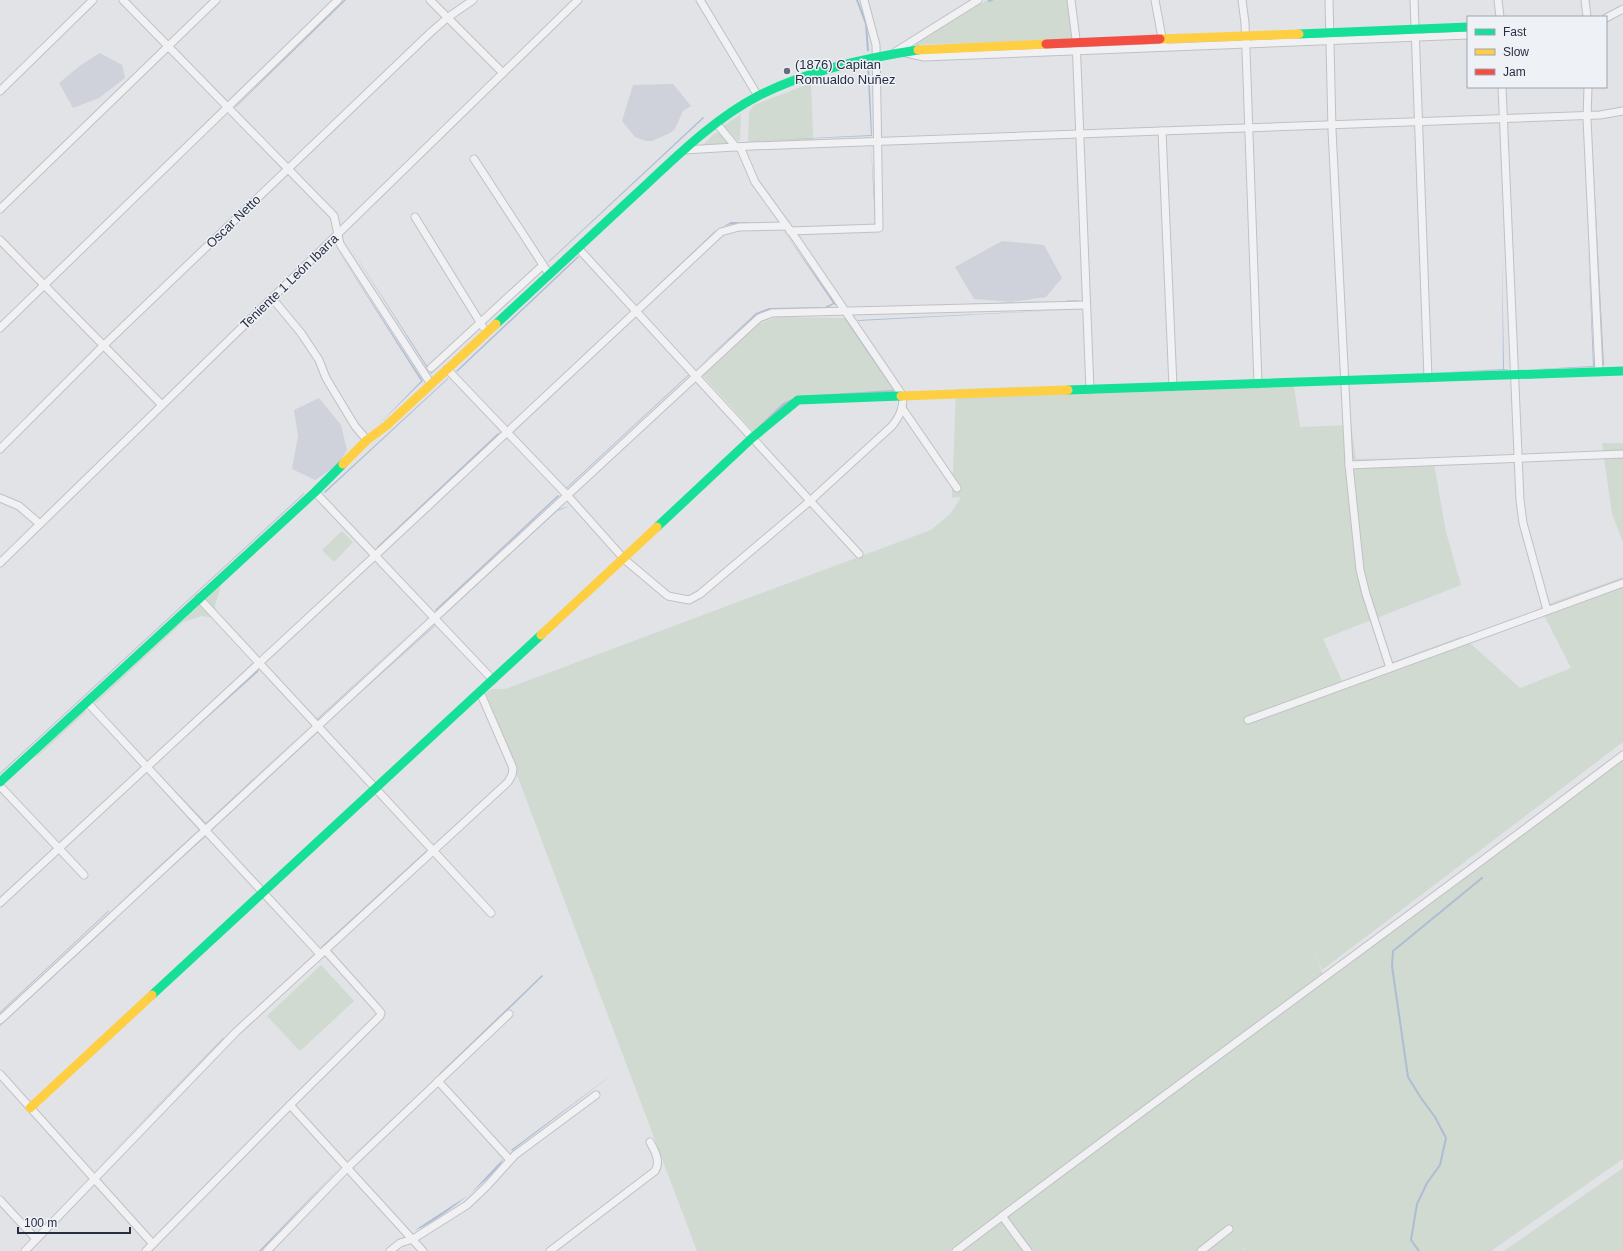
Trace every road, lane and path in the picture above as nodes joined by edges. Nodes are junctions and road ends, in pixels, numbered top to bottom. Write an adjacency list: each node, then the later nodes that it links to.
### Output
1 (93, 0): 36 (street)
2 (123, 0): 29 (street)
3 (216, 0): 29 (street)
4 (338, 0): 38 (street)
5 (430, 0): 22 (street)
6 (473, 0): 22 (street, Oscar Netto)
7 (578, 0): 33 (street, Teniente 1 León Ibarra)
8 (700, 0): 37 (street)
9 (864, 0): 32 (street)
10 (978, 0): 31 (street)
11 (1071, 0): 30 (street)
12 (1155, 0): 28 (street)
13 (1242, 0): 27 (street)
14 (1329, 0): 26 (street)
15 (1414, 0): 24 (street)
16 (1498, 0): 19 (street)
17 (1585, 0): 20 (street)
18 (1623, 9): 21 (street)
19 (1500, 16)
20 (1587, 16)
21 (1607, 17)
22 (447, 18): 33 (street); 52 (street, Oscar Netto)
23 (1467, 27): 24 (street)
24 (1417, 33): 25 (street); 26 (street); 42 (street)
25 (1467, 35)
26 (1331, 37): 27 (street); 44 (street)
27 (1246, 40): 28 (street); 45 (street)
28 (1163, 44): 30 (street)
29 (168, 46): 38 (street); 53 (street)
30 (1076, 47): 31 (street); 47 (street)
31 (892, 54): 32 (street)
32 (876, 56): 37 (street); 48 (street)
33 (503, 73): 56 (street, Teniente 1 León Ibarra)
34 (1502, 88): 41 (street)
35 (1588, 88): 40 (street)
36 (0, 91)
37 (758, 96): 43 (street)
38 (228, 107): 52 (street); 61 (street)
39 (1623, 111): 40 (street)
40 (1588, 115): 41 (street); 72 (street)
41 (1503, 118): 42 (street); 75 (street)
42 (1420, 122): 44 (street); 76 (street)
43 (716, 124): 49 (street); 50 (street)
44 (1332, 125): 45 (street); 77 (street)
45 (1249, 128): 46 (street); 79 (street)
46 (1162, 131): 47 (street); 80 (street)
47 (1080, 134): 48 (street); 63 (street)
48 (877, 141): 49 (street); 55 (street)
49 (738, 147): 50 (street); 55 (street)
50 (684, 150): 58 (street)
51 (474, 159): 59 (street)
52 (287, 169): 56 (street); 69 (street, Oscar Netto)
53 (0, 209)
54 (415, 217): 66 (street)
55 (788, 229): 64 (street); 65 (street)
56 (338, 233): 62 (street, Teniente 1 León Ibarra); 71 (street)
57 (0, 240): 61 (street)
58 (578, 248): 60 (street); 64 (street)
59 (543, 265): 60 (street); 66 (street)
60 (549, 274): 68 (street)
61 (44, 286): 67 (street); 69 (street)
62 (272, 298): 83 (street, Teniente 1 León Ibarra); 87 (street)
63 (1086, 305): 65 (street); 81 (street)
64 (636, 311): 74 (street); 85 (street)
65 (845, 311): 74 (street); 82 (street)
66 (481, 324): 68 (street); 71 (street)
67 (0, 328)
68 (487, 332): 70 (street)
69 (103, 346): 83 (street); 88 (street, Oscar Netto)
70 (447, 369): 78 (street); 85 (street)
71 (428, 370): 78 (street)
72 (1599, 372): 73 (street); 75 (street)
73 (1623, 372)
74 (695, 375): 86 (street); 94 (street)
75 (1513, 376): 76 (street); 90 (street)
76 (1428, 378): 77 (street)
77 (1345, 382): 79 (street); 91 (street)
78 (432, 384): 87 (street)
79 (1258, 384): 80 (street)
80 (1173, 387): 81 (street)
81 (1090, 390): 82 (street)
82 (903, 396): 84 (street); 86 (street)
83 (162, 405): 97 (street, Teniente 1 León Ibarra)
84 (902, 408): 92 (street); 96 (street)
85 (506, 432): 94 (street); 99 (street)
86 (752, 438): 96 (street); 100 (street)
87 (367, 440): 93 (street)
88 (0, 449)
89 (1623, 454): 90 (street)
90 (1518, 459): 91 (street); 104 (street)
91 (1349, 465): 107 (street)
92 (957, 488)
93 (315, 492): 99 (street); 103 (street)
94 (566, 495): 100 (street); 105 (street)
95 (0, 498): 97 (street)
96 (810, 501): 98 (street); 100 (street)
97 (40, 524): 101 (street, Teniente 1 León Ibarra)
98 (859, 554)
99 (376, 556): 105 (street); 106 (street)
100 (624, 559): 108 (street)
101 (0, 562)
102 (1623, 583): 104 (street)
103 (199, 598): 106 (street); 110 (street)
104 (1547, 610): 107 (street)
105 (434, 618): 108 (street); 112 (street)
106 (259, 664): 112 (street); 114 (street)
107 (1390, 668): 111 (street)
108 (493, 680): 109 (street)
109 (480, 692): 117 (street); 120 (street)
110 (87, 702): 114 (street); 115 (street)
111 (1248, 720)
112 (317, 726): 117 (street); 118 (street)
113 (1623, 755): 138 (street)
114 (147, 767): 118 (street); 119 (street)
115 (0, 782)
116 (0, 786): 119 (street)
117 (375, 789): 120 (street); 122 (street)
118 (205, 830): 122 (street); 127 (street)
119 (59, 849): 121 (street); 123 (street)
120 (432, 851): 124 (street); 125 (street)
121 (84, 875)
122 (264, 892): 125 (street); 132 (street)
123 (0, 903)
124 (491, 913)
125 (323, 952): 131 (street); 136 (street)
126 (509, 1014): 129 (street)
127 (0, 1020)
128 (0, 1074): 132 (street)
129 (438, 1081): 134 (street); 135 (street)
130 (596, 1095): 134 (street)
131 (290, 1105): 135 (street); 142 (street)
132 (30, 1108): 136 (street)
133 (650, 1142): 148 (street)
134 (510, 1160): 141 (street)
135 (348, 1167): 141 (street); 145 (street)
136 (94, 1179): 140 (street); 142 (street)
137 (0, 1200): 140 (street)
138 (1002, 1216): 149 (street); 150 (street)
139 (1229, 1229): 151 (street)
140 (36, 1239): 143 (street)
141 (413, 1239): 146 (street); 147 (street)
142 (153, 1244): 144 (street)
143 (25, 1251)
144 (148, 1251)
145 (267, 1251)
146 (390, 1251)
147 (423, 1251)
148 (550, 1251)
149 (956, 1251)
150 (1028, 1251)
151 (1201, 1251)

